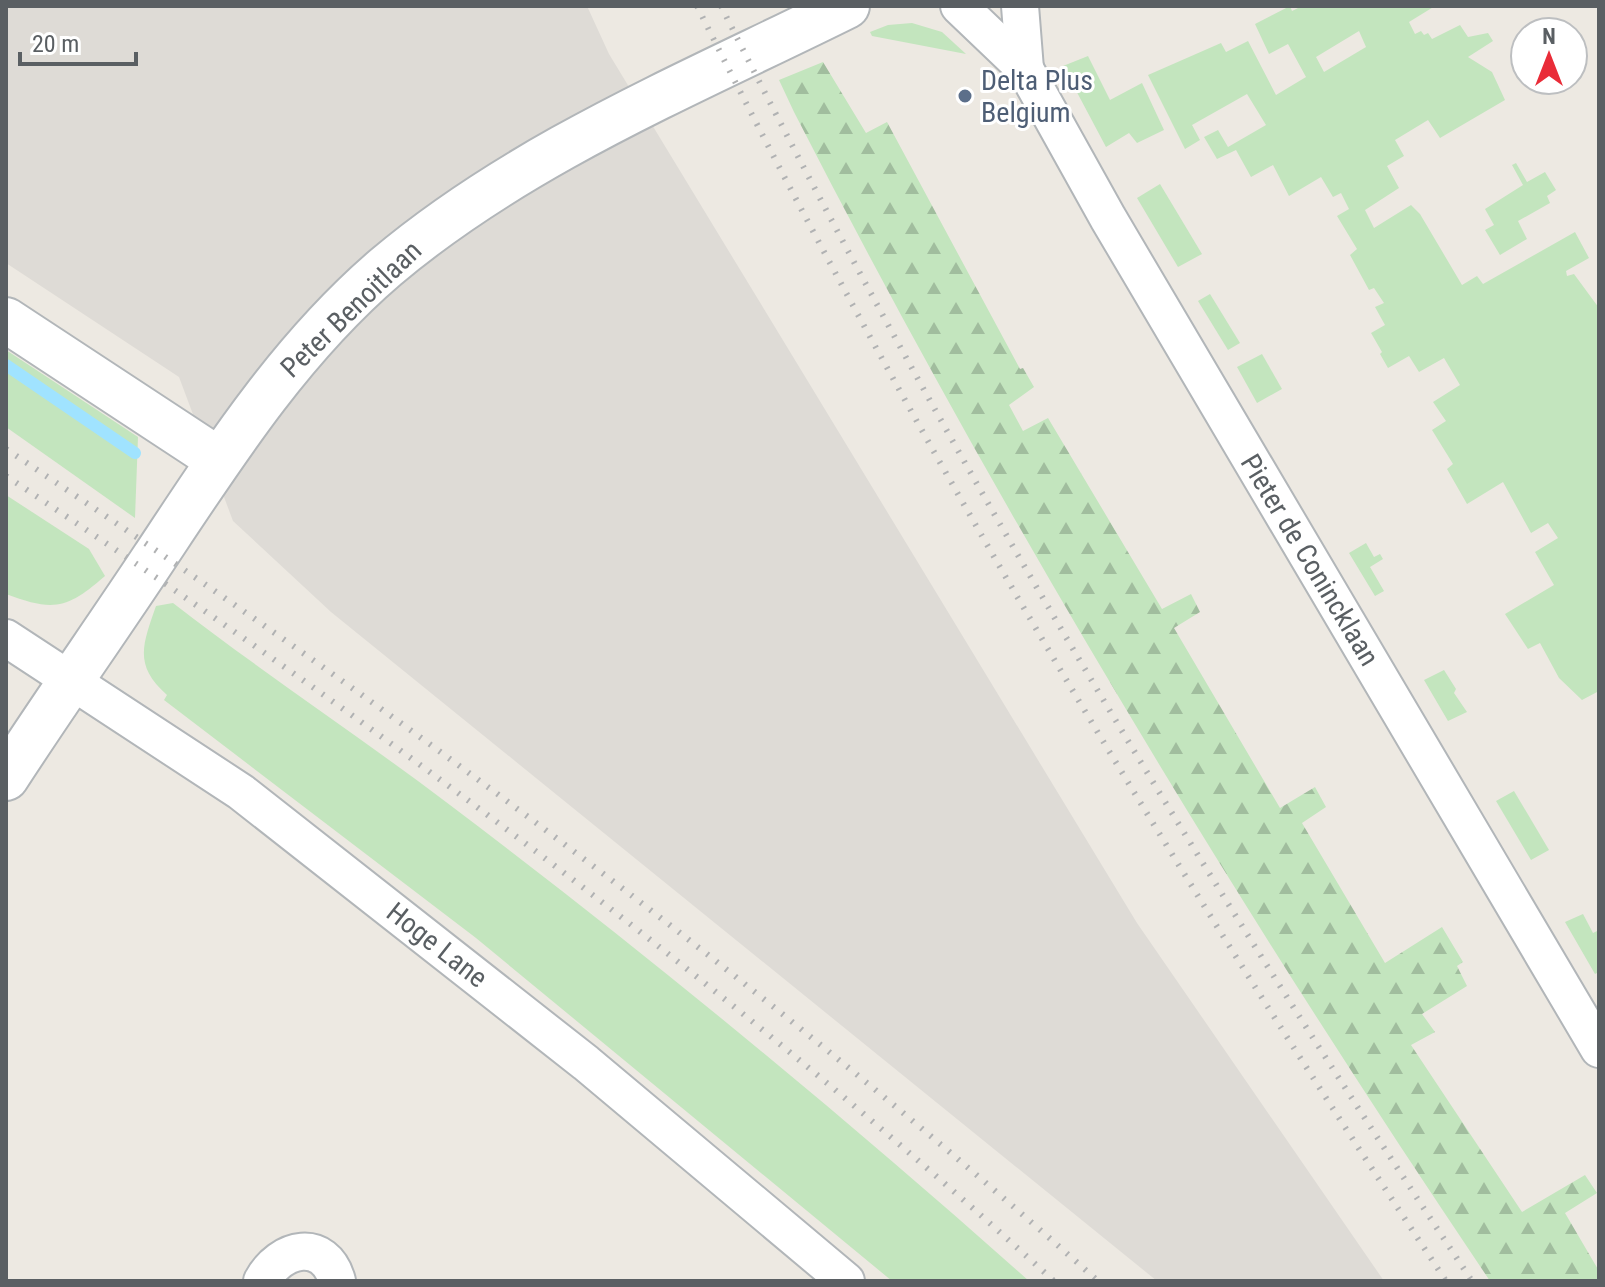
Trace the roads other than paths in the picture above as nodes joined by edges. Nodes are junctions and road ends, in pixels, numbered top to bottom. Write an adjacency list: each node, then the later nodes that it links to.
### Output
1 (847, 6): 6 (street, Peter Benoitlaan)
2 (959, 6): 4 (street, Pieter de Conincklaan)
3 (1020, 6): 4 (street, Pieter de Conincklaan)
4 (1025, 69): 10 (street, Pieter de Conincklaan)
5 (6, 320): 6 (street)
6 (219, 460): 8 (street, Peter Benoitlaan)
7 (6, 638): 8 (street, Hoge Lane)
8 (72, 680): 9 (street, Peter Benoitlaan); 13 (street, Hoge Lane)
9 (6, 778)
10 (1594, 1031)
11 (262, 1281): 12 (street)
12 (337, 1281)
13 (846, 1281)

